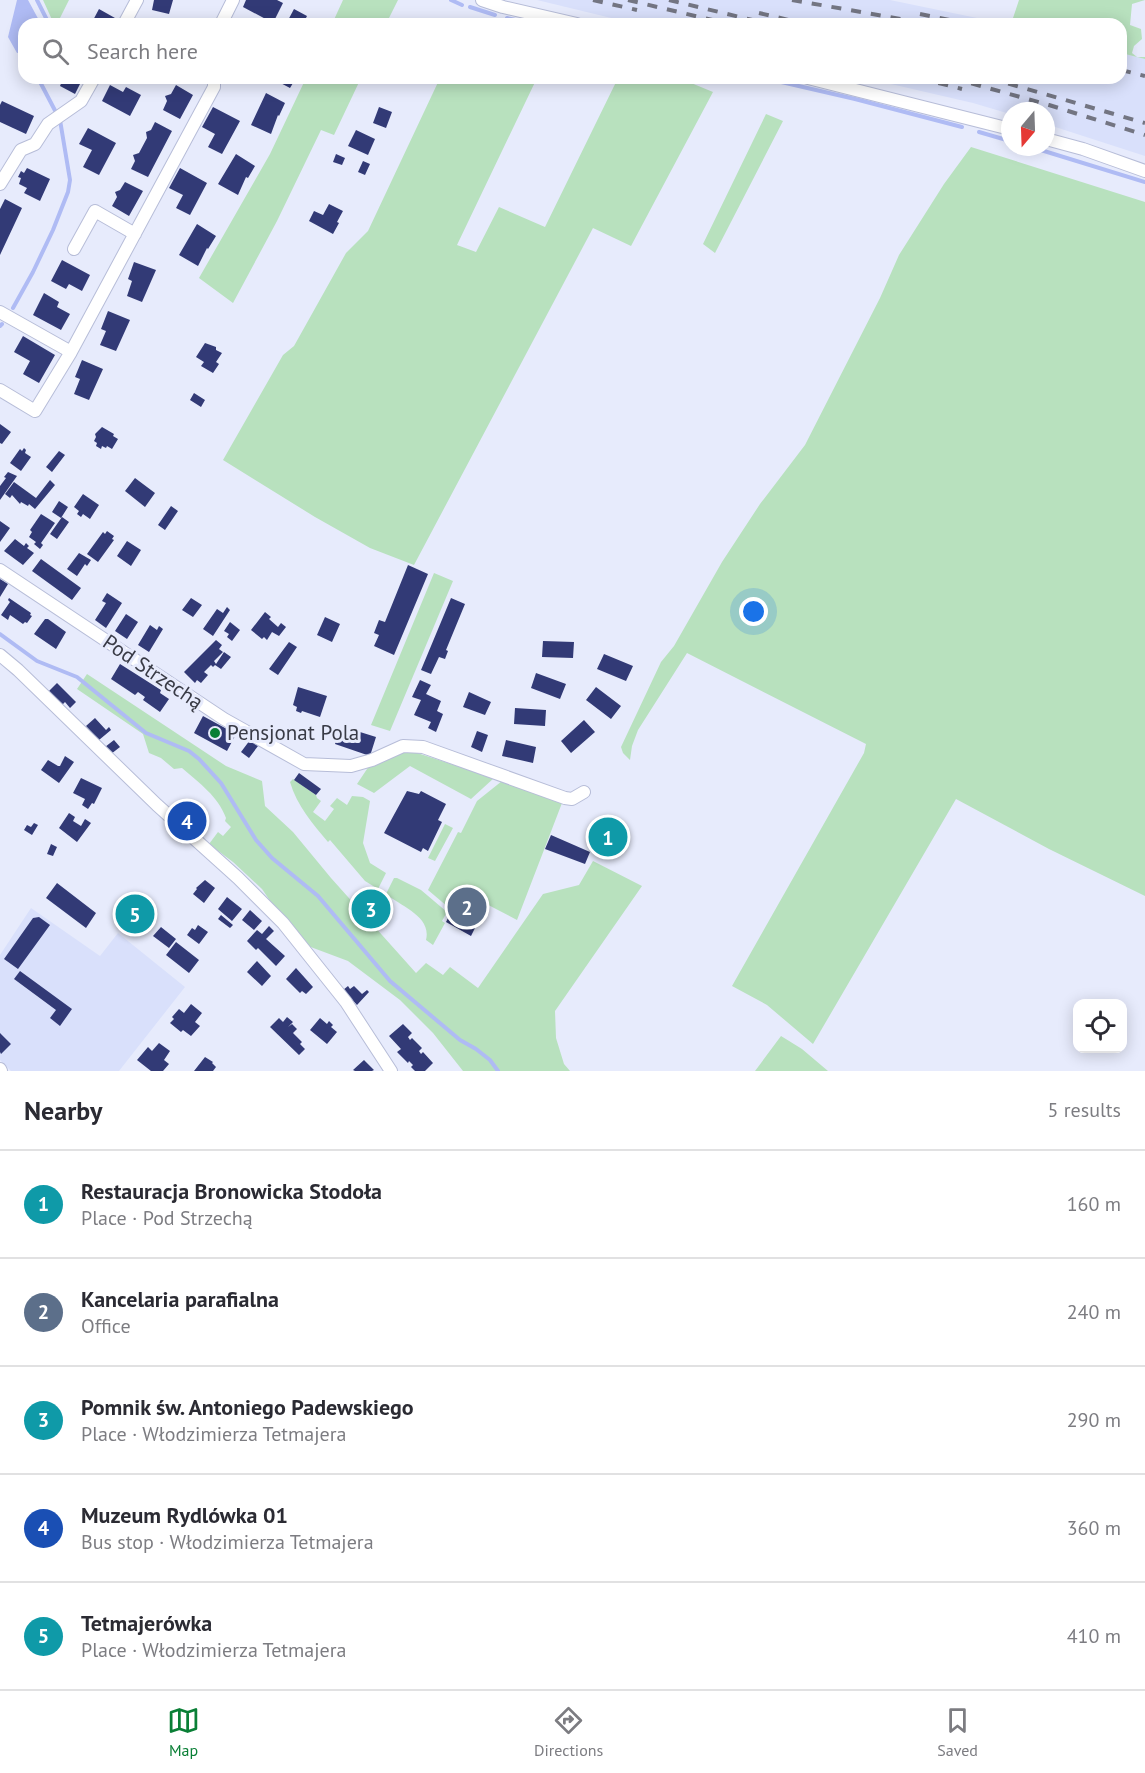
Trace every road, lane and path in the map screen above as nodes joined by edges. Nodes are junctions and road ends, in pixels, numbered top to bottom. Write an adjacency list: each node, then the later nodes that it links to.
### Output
1 (137, 0): 4 (street)
2 (233, 0): 5 (street)
3 (482, 0): 6 (street)
4 (127, 18)
5 (224, 18)
6 (551, 18)
7 (91, 84): 13 (street)
8 (214, 84): 14 (street)
9 (832, 84): 10 (street)
10 (1001, 127)
11 (1055, 142): 12 (street)
12 (1145, 171)
13 (0, 184)
14 (135, 234): 15 (street); 17 (street)
15 (74, 249)
16 (0, 312): 17 (street)
17 (71, 352): 18 (street)
18 (0, 390)
19 (0, 570): 21 (street, Pod Strzechą)
20 (0, 656): 22 (street)
21 (584, 792)
22 (391, 1071)

